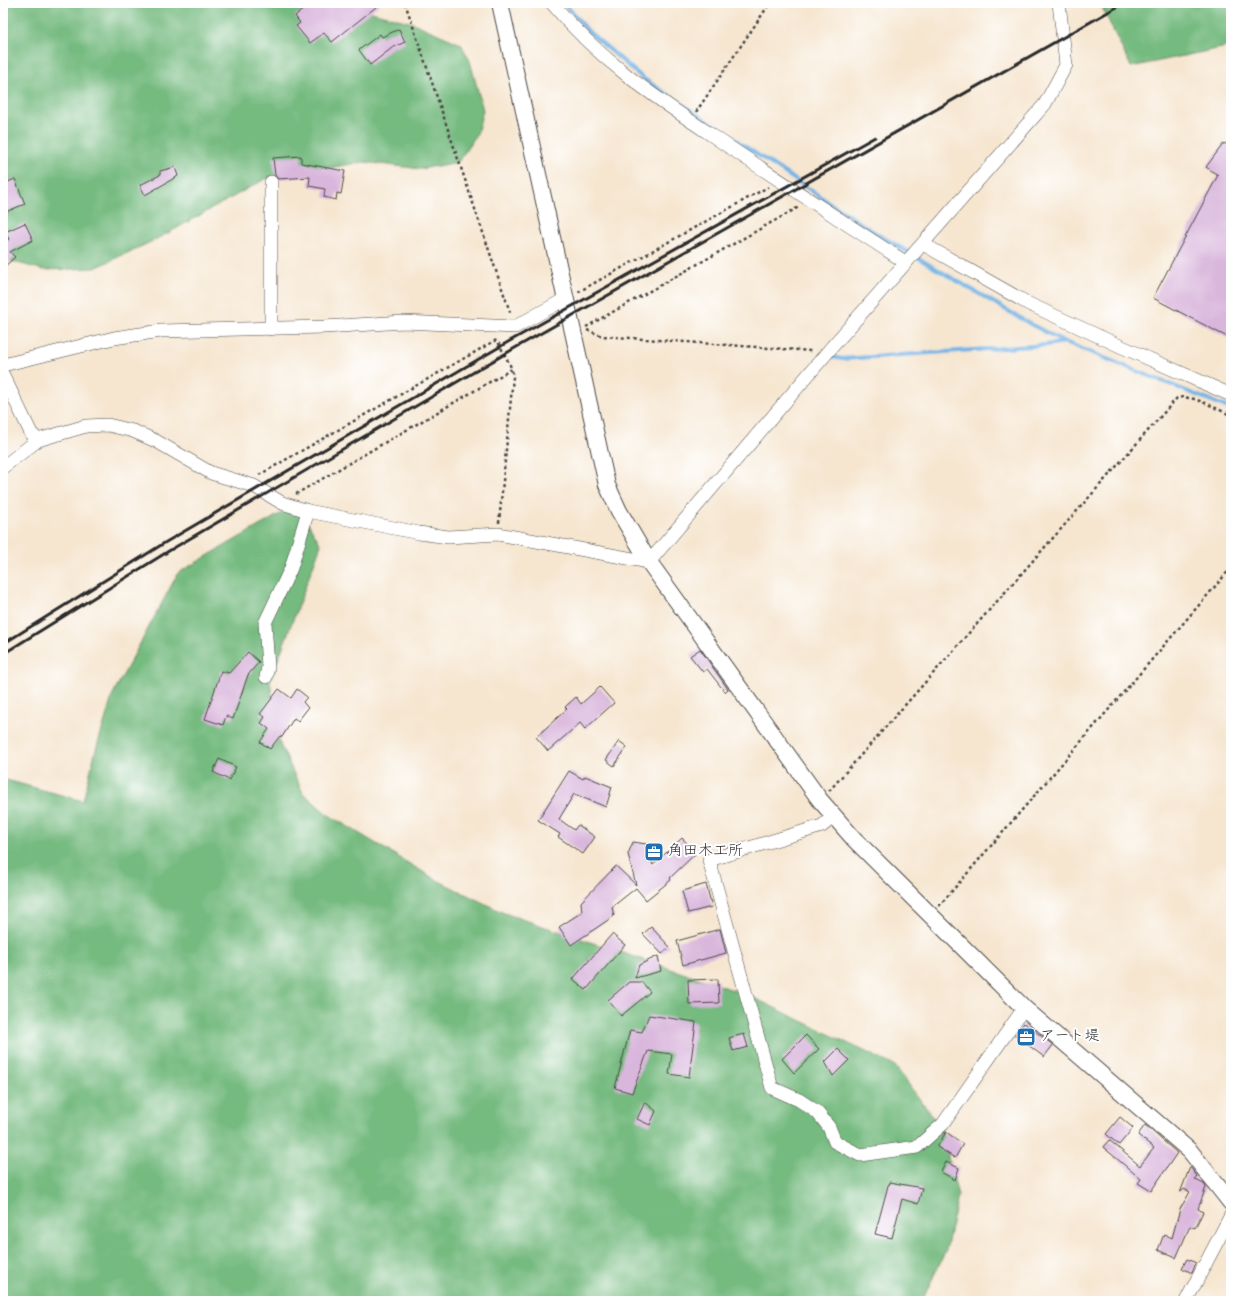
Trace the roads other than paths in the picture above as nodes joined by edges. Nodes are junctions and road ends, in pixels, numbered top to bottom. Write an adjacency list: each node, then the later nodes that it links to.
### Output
1 (500, 3): 6 (street)
2 (552, 3): 5 (street)
3 (1059, 3): 5 (street)
4 (271, 182): 7 (street)
5 (914, 253): 10 (street); 14 (street)
6 (565, 299): 7 (street); 14 (street)
7 (271, 328): 8 (street)
8 (3, 365)
9 (3, 375): 11 (street)
10 (1231, 394)
11 (38, 440): 12 (street); 13 (street)
12 (3, 467)
13 (308, 511): 14 (street); 15 (street)
14 (649, 562): 16 (street)
15 (266, 677)
16 (834, 816): 17 (street); 17 (street)
17 (1024, 1008): 18 (street)
18 (1231, 1203)
19 (1231, 1215): 20 (street)
20 (1186, 1301)

